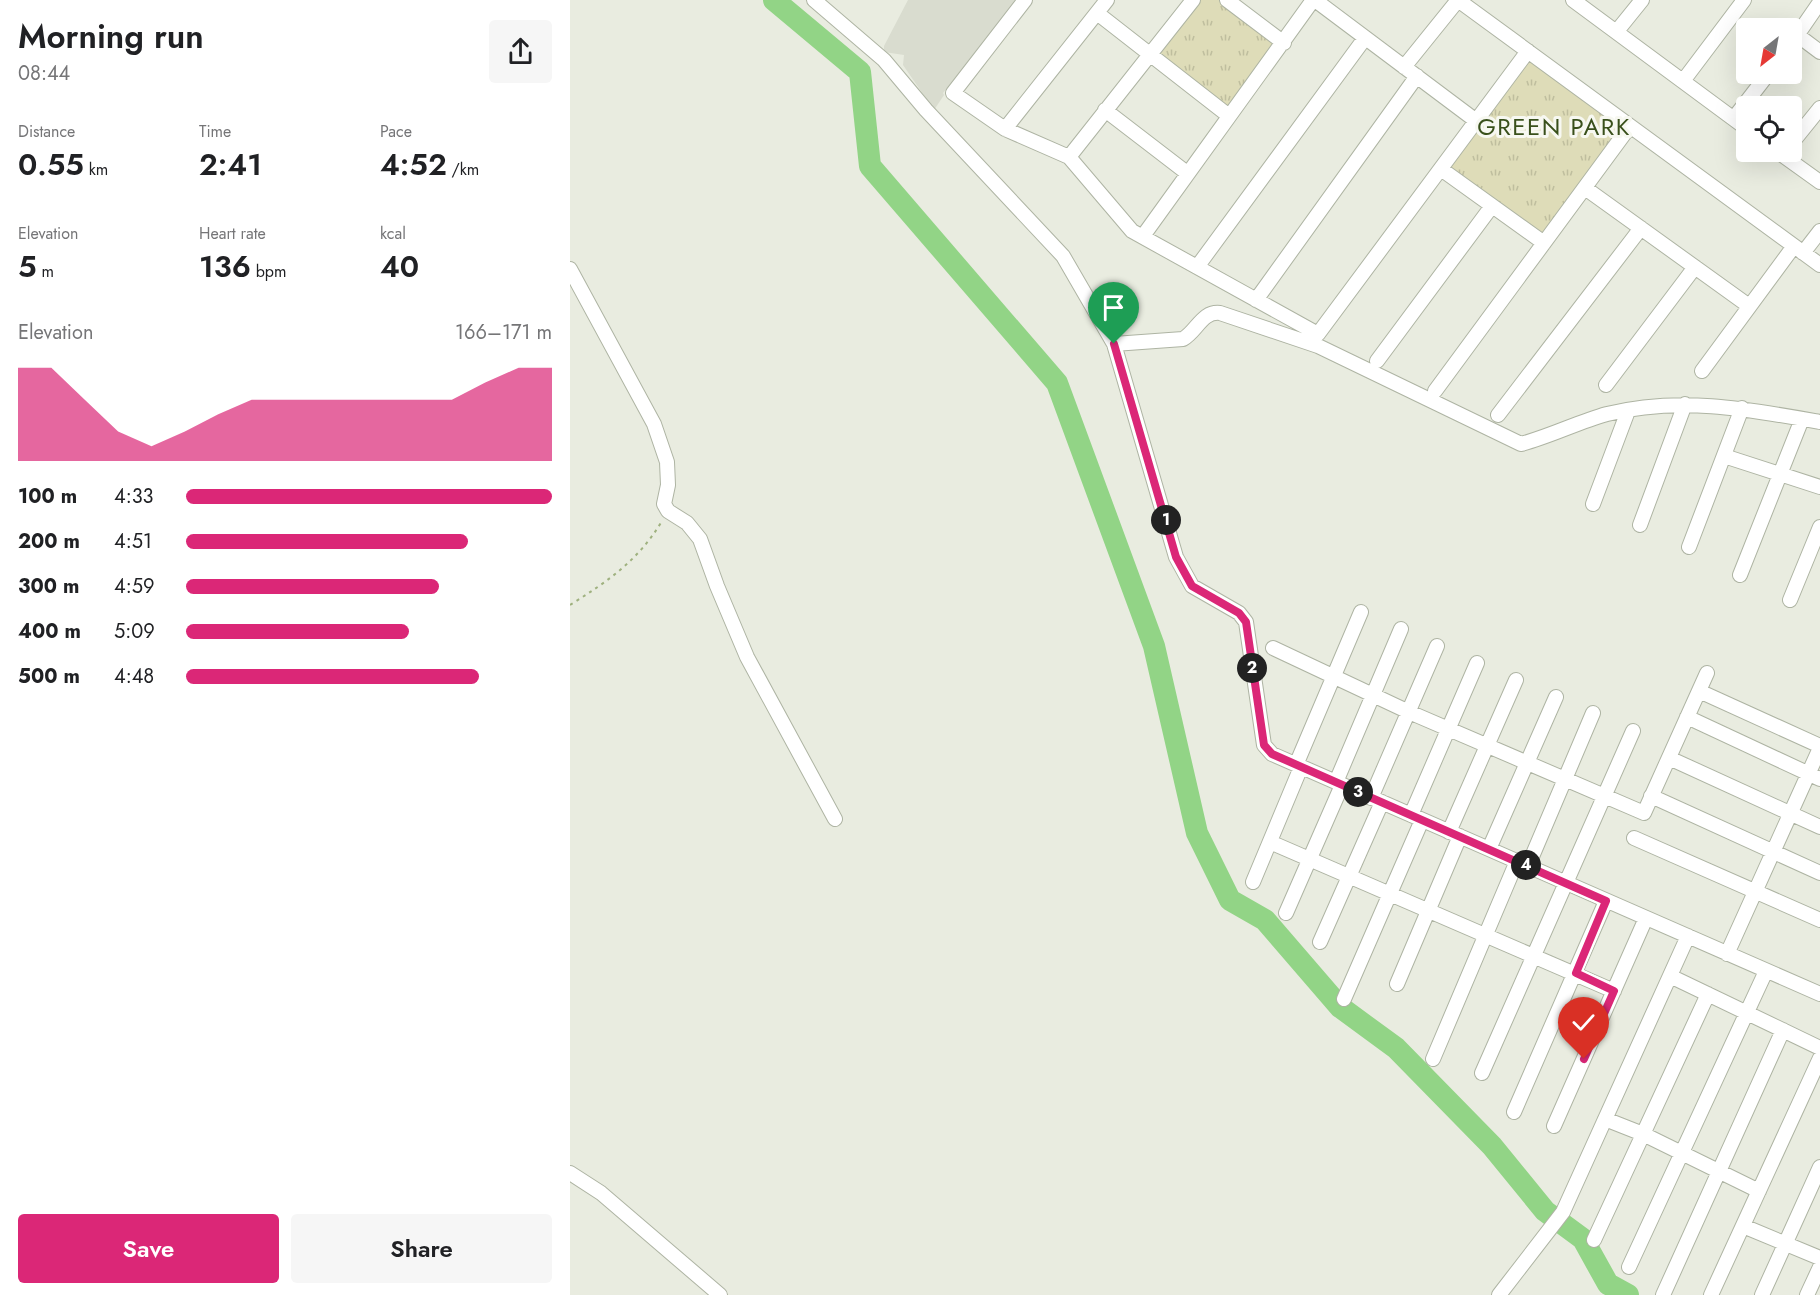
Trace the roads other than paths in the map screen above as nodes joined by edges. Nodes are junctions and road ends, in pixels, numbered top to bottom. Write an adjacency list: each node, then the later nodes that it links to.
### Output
1 (814, 0): 51 (street)
2 (1025, 0): 31 (street)
3 (1107, 0): 12 (street)
4 (1193, 0): 20 (street)
5 (1227, 0): 16 (street)
6 (1314, 0): 15 (street); 16 (street)
7 (1458, 0): 18 (street); 21 (street)
8 (1573, 0): 14 (street)
9 (1642, 0): 14 (street)
10 (1744, 0): 23 (street)
11 (1820, 2): 13 (street)
12 (1097, 13): 20 (street); 31 (street)
13 (1802, 28)
14 (1617, 31): 23 (street)
15 (1365, 38): 21 (street); 46 (street)
16 (1284, 43): 27 (street)
17 (1802, 43): 19 (street)
18 (1528, 51): 29 (street); 30 (street)
19 (1820, 52)
20 (1150, 57): 26 (street); 27 (street)
21 (1404, 67): 22 (street)
22 (1417, 76): 29 (street); 49 (street)
23 (1683, 81): 28 (street)
24 (1760, 84): 28 (street)
25 (1820, 108): 32 (street)
26 (1105, 110): 33 (street); 36 (street)
27 (1228, 116): 36 (street)
28 (1734, 118)
29 (1475, 120): 35 (street)
30 (1630, 126): 38 (street); 44 (street)
31 (1005, 129): 33 (street)
32 (1802, 129)
33 (1069, 158): 42 (street)
34 (1798, 162): 37 (street)
35 (1441, 169): 39 (street); 49 (street)
36 (1187, 173): 42 (street)
37 (1820, 182)
38 (1585, 188): 40 (street); 43 (street)
39 (1492, 206): 43 (street); 52 (street)
40 (1641, 228): 47 (street); 59 (street)
41 (1820, 231): 44 (street)
42 (1143, 236): 46 (street)
43 (1544, 243): 55 (street)
44 (1798, 249): 45 (street); 50 (street)
45 (1820, 265)
46 (1197, 267): 49 (street)
47 (1695, 267): 50 (street); 54 (street)
48 (570, 269): 100 (street)
49 (1256, 300)
50 (1749, 306): 53 (street)
51 (1114, 344): 58 (street); 91 (street)
52 (1377, 361)
53 (1702, 371)
54 (1606, 385)
55 (1435, 391)
56 (1685, 404): 57 (street); 58 (street); 66 (street)
57 (1743, 408): 60 (street); 62 (street)
58 (1628, 411): 65 (street)
59 (1498, 415)
60 (1802, 419): 61 (street); 63 (street)
61 (1820, 422)
62 (1724, 456): 63 (street); 68 (street)
63 (1781, 473): 64 (street); 69 (street)
64 (1820, 487)
65 (1593, 504)
66 (1640, 525)
67 (1820, 527): 70 (street)
68 (1689, 548)
69 (1740, 575)
70 (1790, 600)
71 (1361, 612): 77 (street)
72 (1401, 629): 80 (street)
73 (1437, 646): 82 (street)
74 (1273, 648): 77 (street)
75 (1477, 663): 85 (street)
76 (1707, 673): 79 (street)
77 (1334, 675): 80 (street); 91 (street)
78 (1516, 680): 87 (street)
79 (1699, 691): 84 (street); 88 (street)
80 (1374, 693): 82 (street); 94 (street)
81 (1556, 697): 90 (street)
82 (1408, 712): 85 (street); 97 (street)
83 (1593, 713): 93 (street)
84 (1687, 717): 89 (street); 92 (street)
85 (1449, 729): 87 (street); 99 (street)
86 (1633, 731): 95 (street)
87 (1488, 746): 90 (street); 102 (street)
88 (1820, 747): 92 (street)
89 (1669, 758): 96 (street); 98 (street)
90 (1527, 764): 93 (street); 105 (street)
91 (1299, 766): 94 (street); 104 (street)
92 (1814, 776): 98 (street)
93 (1566, 778): 95 (street); 108 (street)
94 (1339, 783): 97 (street); 107 (street)
95 (1604, 796): 96 (street); 112 (street)
96 (1652, 796): 106 (street)
97 (1376, 800): 99 (street); 110 (street)
98 (1789, 813): 101 (street); 106 (street)
99 (1416, 817): 102 (street); 114 (street)
100 (835, 819)
101 (1820, 827)
102 (1455, 834): 105 (street); 116 (street)
103 (1634, 838): 113 (street)
104 (1270, 842): 107 (street); 111 (street)
105 (1489, 849): 108 (street)
106 (1773, 853): 109 (street); 113 (street)
107 (1311, 861): 110 (street); 117 (street)
108 (1522, 864): 112 (street); 120 (street)
109 (1820, 873)
110 (1349, 879): 114 (street); 122 (street)
111 (1253, 882)
112 (1566, 883): 115 (street); 123 (street)
113 (1755, 892): 119 (street); 124 (street)
114 (1389, 895): 116 (street); 132 (street)
115 (1606, 901): 118 (street); 126 (street)
116 (1427, 911): 120 (street); 128 (street)
117 (1286, 913)
118 (1646, 918): 121 (street); 129 (street)
119 (1820, 920)
120 (1487, 935): 123 (street); 137 (street)
121 (1688, 936): 124 (street); 127 (street)
122 (1320, 942)
123 (1534, 954): 126 (street); 138 (street)
124 (1727, 954): 125 (street)
125 (1766, 970): 131 (street); 133 (street)
126 (1576, 973): 129 (street); 139 (street)
127 (1670, 976): 130 (street); 140 (street)
128 (1397, 984)
129 (1614, 991): 141 (street)
130 (1708, 994): 133 (street); 142 (street)
131 (1820, 994)
132 (1344, 999)
133 (1747, 1013): 134 (street); 143 (street)
134 (1783, 1029): 135 (street); 145 (street)
135 (1820, 1048)
136 (1820, 1058): 147 (street)
137 (1433, 1059)
138 (1482, 1073)
139 (1514, 1112)
140 (1605, 1119): 142 (street); 155 (street)
141 (1554, 1126)
142 (1643, 1134): 143 (street); 149 (street)
143 (1681, 1153): 145 (street); 152 (street)
144 (1820, 1167): 150 (street)
145 (1718, 1172): 147 (street); 156 (street)
146 (570, 1173): 154 (street)
147 (1759, 1191): 148 (street)
148 (1743, 1226): 150 (street); 157 (street)
149 (1594, 1240)
150 (1786, 1244): 151 (street); 158 (street)
151 (1820, 1258)
152 (1629, 1267)
153 (1820, 1267): 159 (street)
154 (720, 1295)
155 (1499, 1295)
156 (1663, 1295)
157 (1711, 1295)
158 (1762, 1295)
159 (1807, 1295)

